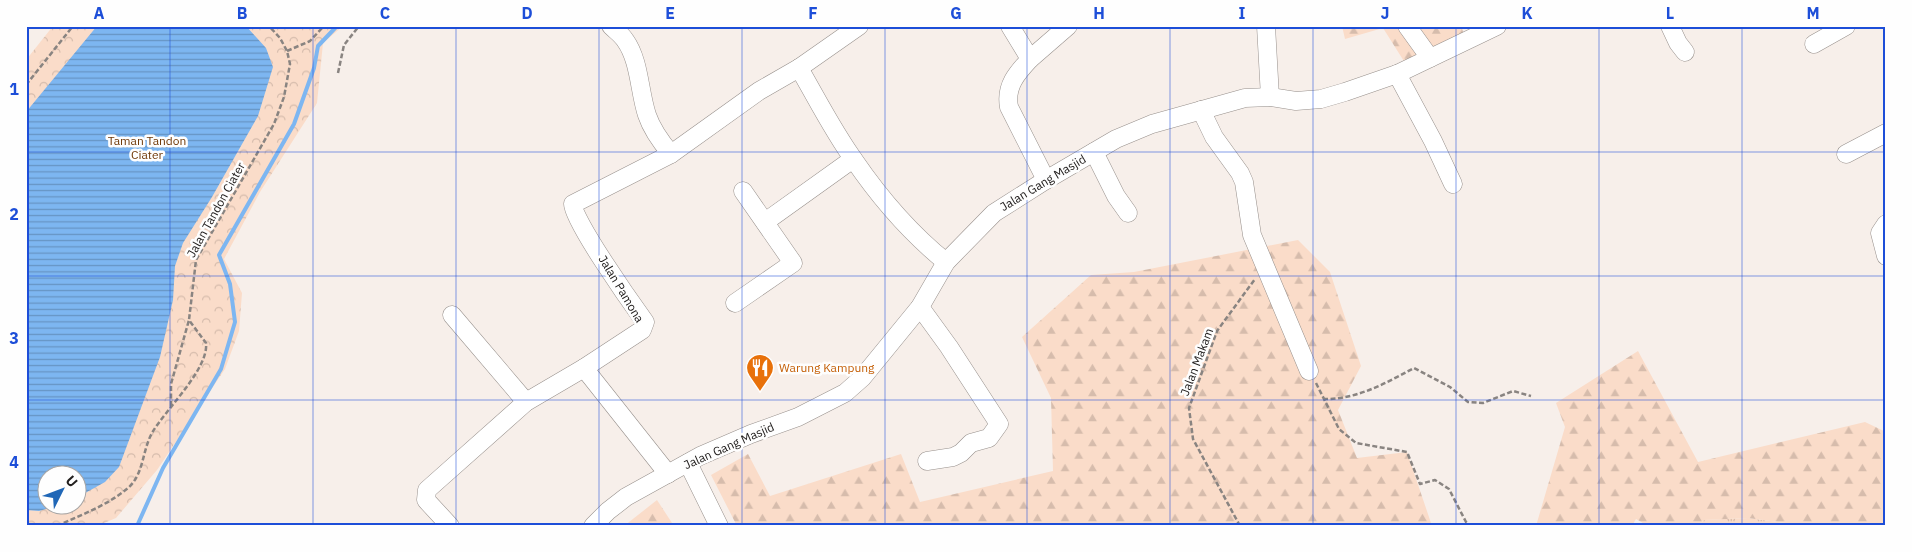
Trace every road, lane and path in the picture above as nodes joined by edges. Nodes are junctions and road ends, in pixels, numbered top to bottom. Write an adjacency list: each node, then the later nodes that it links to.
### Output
1 (73, 26): 22 (path)
2 (269, 26): 15 (path, Jalan Tandon Ciater)
3 (324, 26): 15 (path)
4 (359, 26): 20 (path)
5 (611, 26): 27 (street)
6 (1010, 26): 17 (street)
7 (1068, 26): 17 (street)
8 (1266, 26): 23 (street)
9 (1407, 26): 18 (street)
10 (1497, 26): 18 (street, Jalan Gang Masjid)
11 (1670, 26): 16 (street)
12 (1846, 26): 14 (street)
13 (857, 27): 19 (street, Jalan Pamona)
14 (1814, 44)
15 (287, 51): 42 (path, Jalan Tandon Ciater)
16 (1685, 52)
17 (1030, 58): 30 (street)
18 (1430, 58): 21 (street, Jalan Gang Masjid)
19 (799, 68): 27 (street, Jalan Pamona); 29 (street)
20 (338, 73)
21 (1397, 74): 23 (street, Jalan Gang Masjid); 31 (street)
22 (26, 85)
23 (1270, 97): 24 (street, Jalan Gang Masjid)
24 (1201, 110): 26 (street, Jalan Gang Masjid); 38 (street)
25 (1886, 133): 28 (street)
26 (1094, 152): 30 (street, Jalan Gang Masjid); 33 (street)
27 (671, 154): 43 (street, Jalan Pamona)
28 (1846, 154)
29 (853, 159): 34 (street); 37 (street)
30 (1046, 180): 37 (street, Jalan Gang Masjid)
31 (1453, 184)
32 (743, 191): 34 (street)
33 (1128, 213)
34 (764, 222): 39 (street)
35 (1886, 224): 36 (street)
36 (1886, 256)
37 (946, 262): 40 (street, Jalan Gang Masjid)
38 (1264, 267): 44 (street); 56 (path, Jalan Makam)
39 (735, 303)
40 (920, 307): 49 (street); 50 (street, Jalan Gang Masjid)
41 (452, 315): 47 (street)
42 (189, 320): 48 (path, Jalan Tandon Ciater); 48 (path)
43 (584, 368): 47 (street, Jalan Pamona); 51 (street)
44 (1309, 371): 46 (path)
45 (1531, 396): 46 (path)
46 (1323, 399): 57 (path)
47 (526, 402): 53 (street, Jalan Pamona)
48 (171, 407): 52 (path)
49 (927, 461)
50 (688, 463): 51 (street, Jalan Gang Masjid); 55 (street)
51 (668, 474): 54 (street, Jalan Gang Masjid)
52 (57, 526)
53 (450, 526)
54 (593, 526)
55 (719, 526)
56 (1240, 526)
57 (1470, 526)

